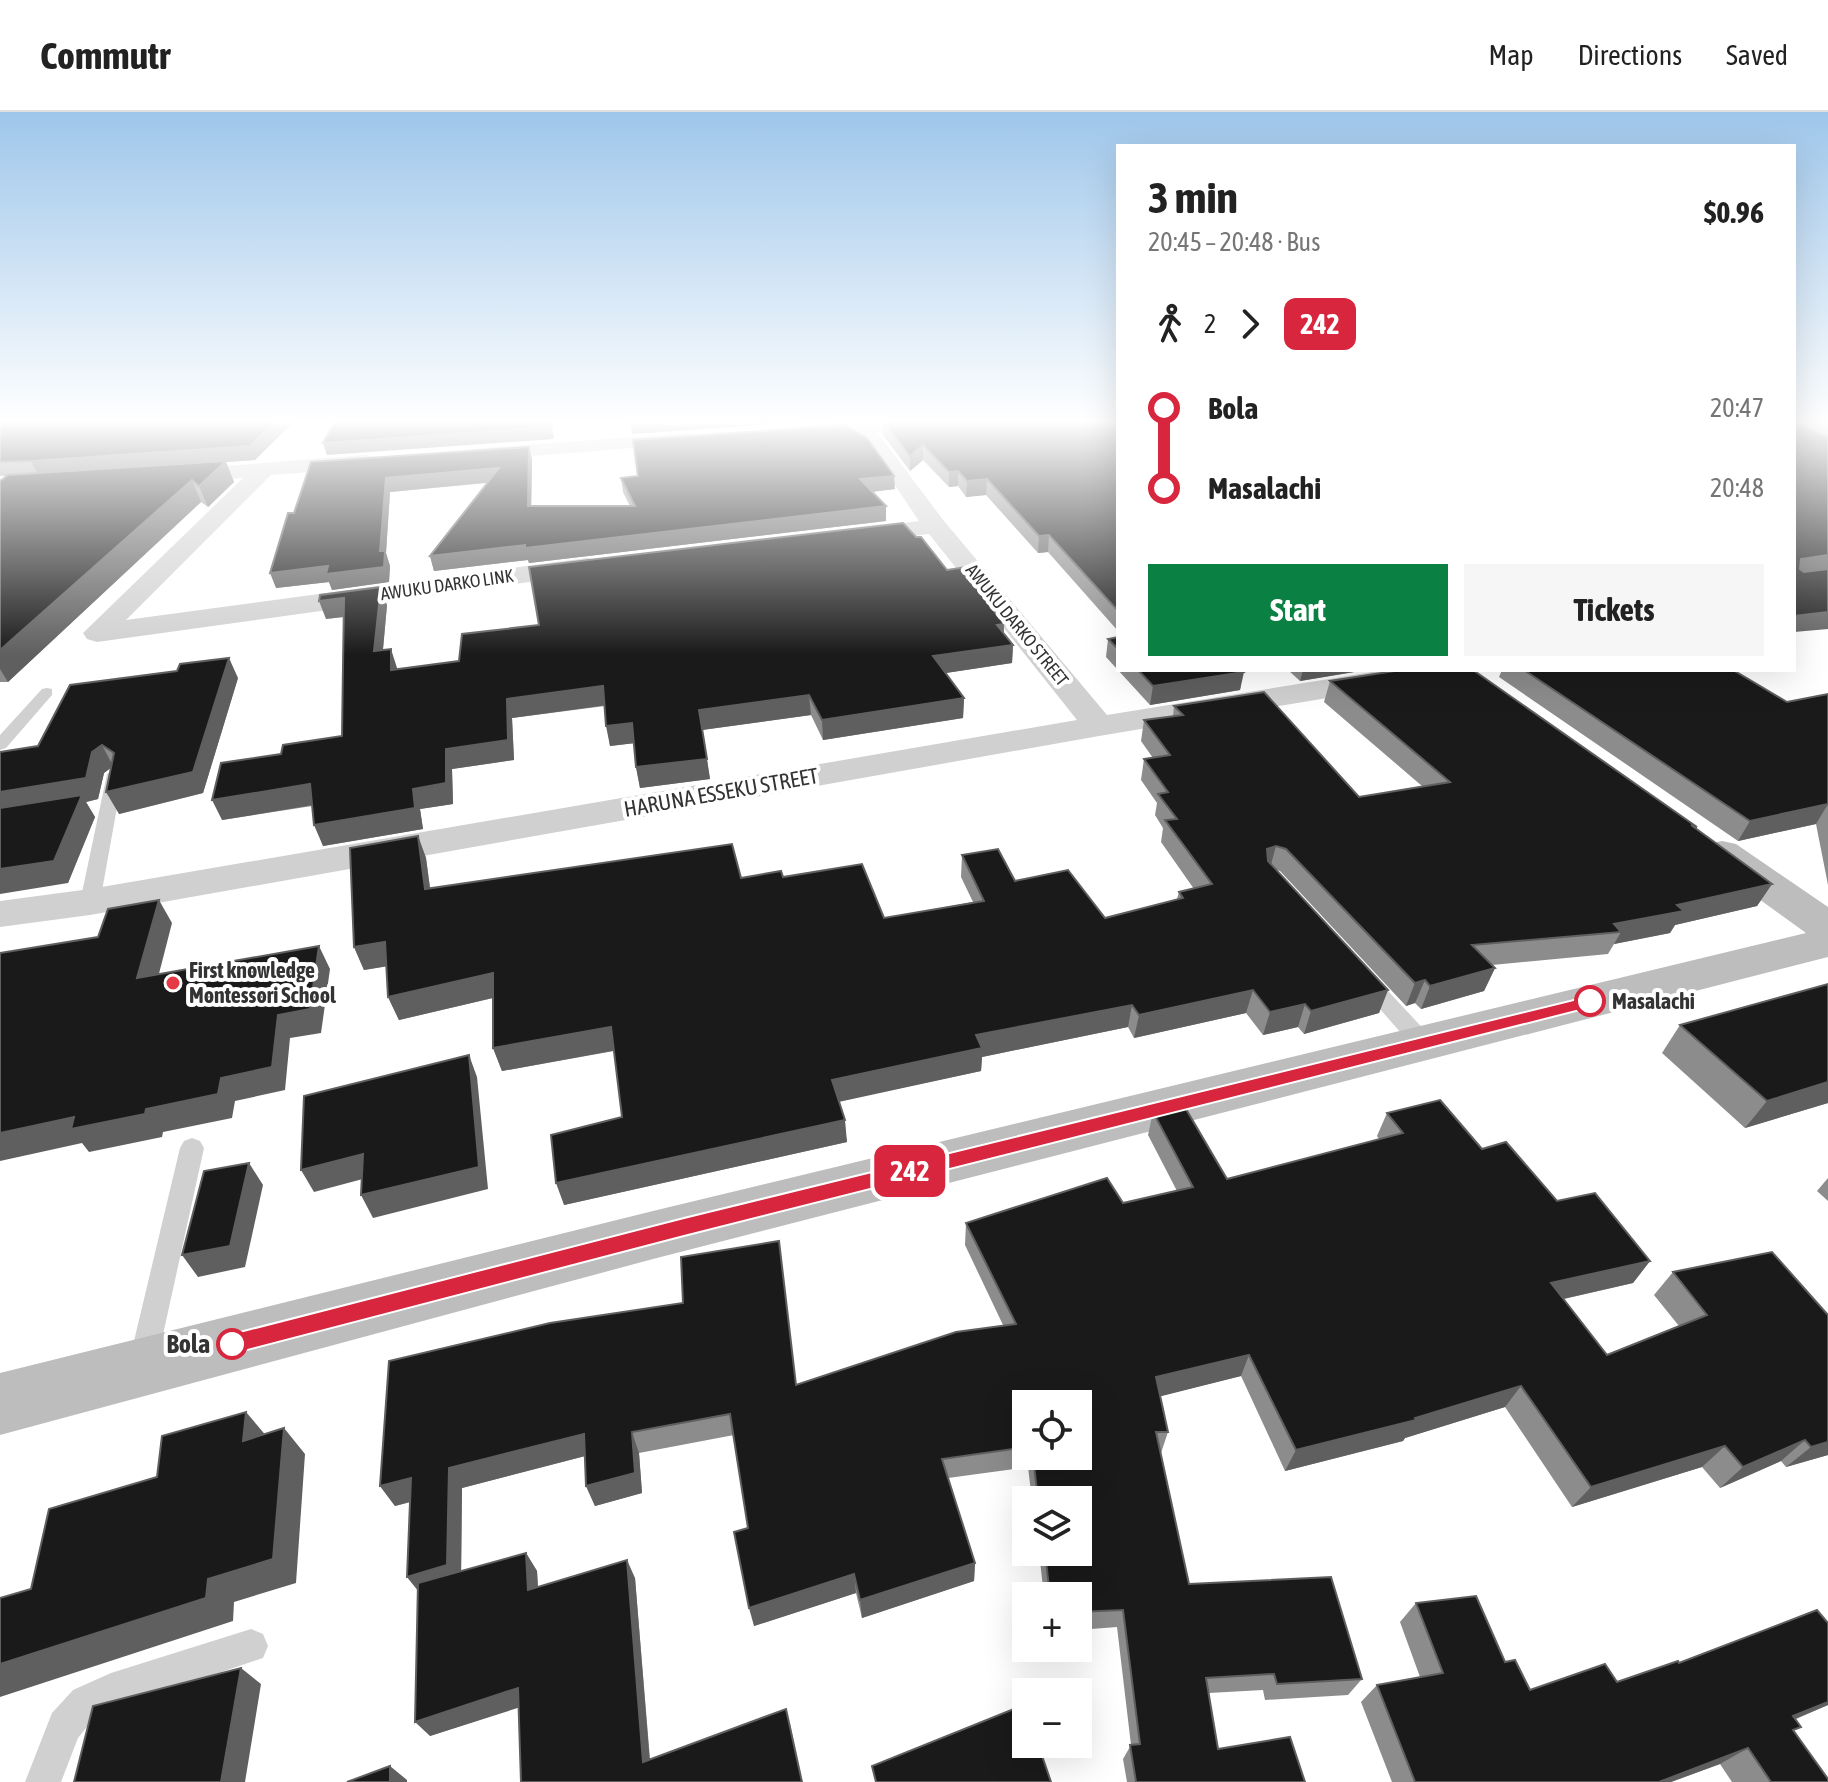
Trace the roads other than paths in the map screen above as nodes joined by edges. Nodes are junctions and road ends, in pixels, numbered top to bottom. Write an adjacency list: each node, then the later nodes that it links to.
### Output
1 (234, 499): 5 (street, AWUKU DARKO LINK)
2 (916, 499): 3 (street, AWUKU DARKO STREET)
3 (935, 526): 4 (street); 8 (street, AWUKU DARKO STREET)
4 (825, 539)
5 (620, 562)
6 (1460, 673): 8 (street, HARUNA ESSEKU STREET)
7 (47, 692): 9 (lane)
8 (1099, 726): 12 (street, HARUNA ESSEKU STREET)
9 (0, 745)
10 (115, 774): 12 (lane)
11 (1698, 836): 14 (street)
12 (90, 902): 13 (street, HARUNA ESSEKU STREET)
13 (0, 914)
14 (1828, 928)
15 (1828, 942): 17 (street)
16 (1352, 965): 17 (lane)
17 (1423, 1043): 19 (street)
18 (192, 1148): 19 (lane)
19 (142, 1367): 20 (street)
20 (0, 1404)
21 (251, 1646): 22 (lane)
22 (43, 1782)

